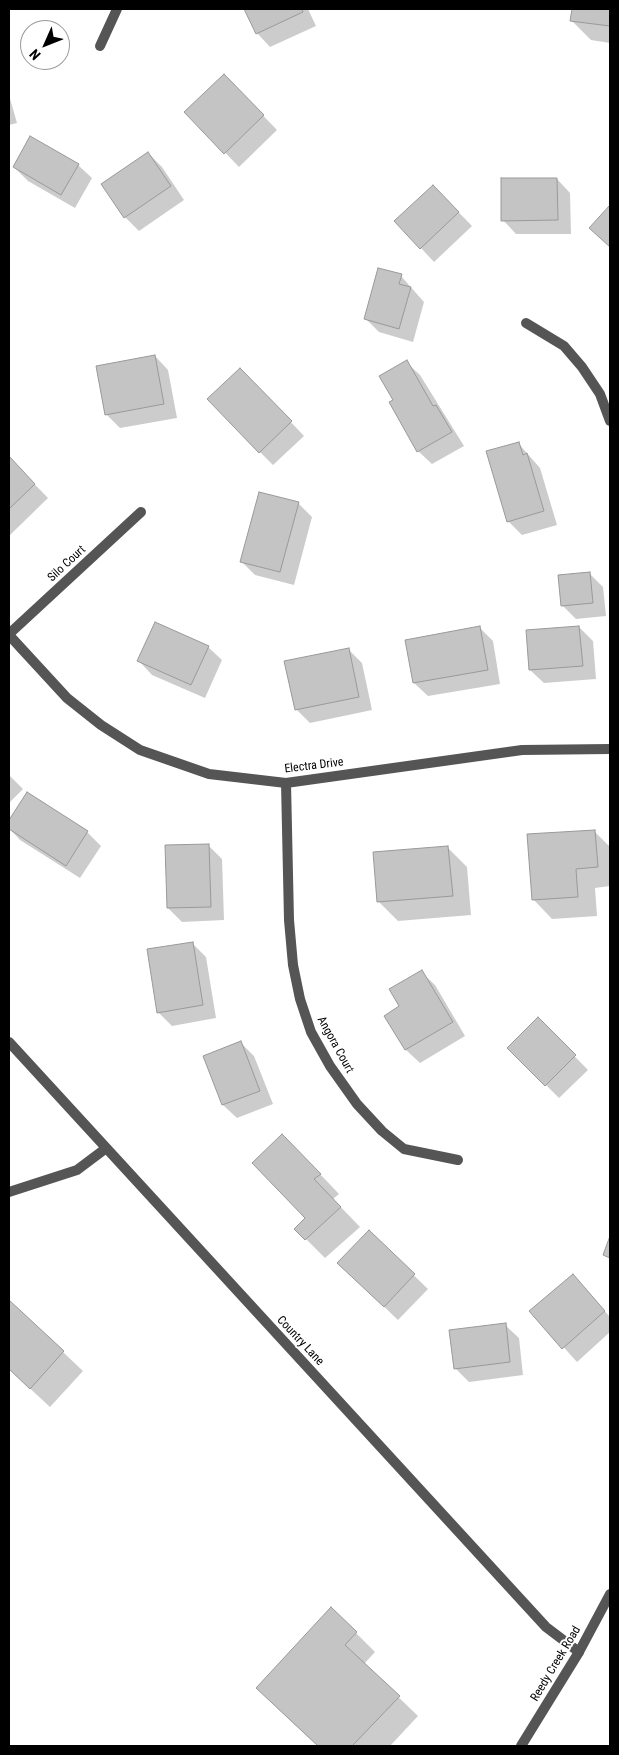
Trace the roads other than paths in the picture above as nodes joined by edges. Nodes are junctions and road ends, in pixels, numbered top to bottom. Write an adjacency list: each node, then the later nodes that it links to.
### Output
1 (117, 9): 2 (street)
2 (100, 46)
3 (526, 323): 4 (street)
4 (610, 421)
5 (141, 512): 6 (street, Silo Court)
6 (9, 634): 8 (street, Electra Drive)
7 (610, 749): 8 (street, Electra Drive)
8 (286, 783): 11 (street, Angora Court)
9 (9, 1042): 10 (street, Country Lane)
10 (105, 1148): 12 (street); 14 (street, Country Lane)
11 (458, 1160)
12 (9, 1192)
13 (610, 1594): 14 (street, Reedy Creek Road)
14 (579, 1652): 15 (street, Reedy Creek Road)
15 (521, 1746)

